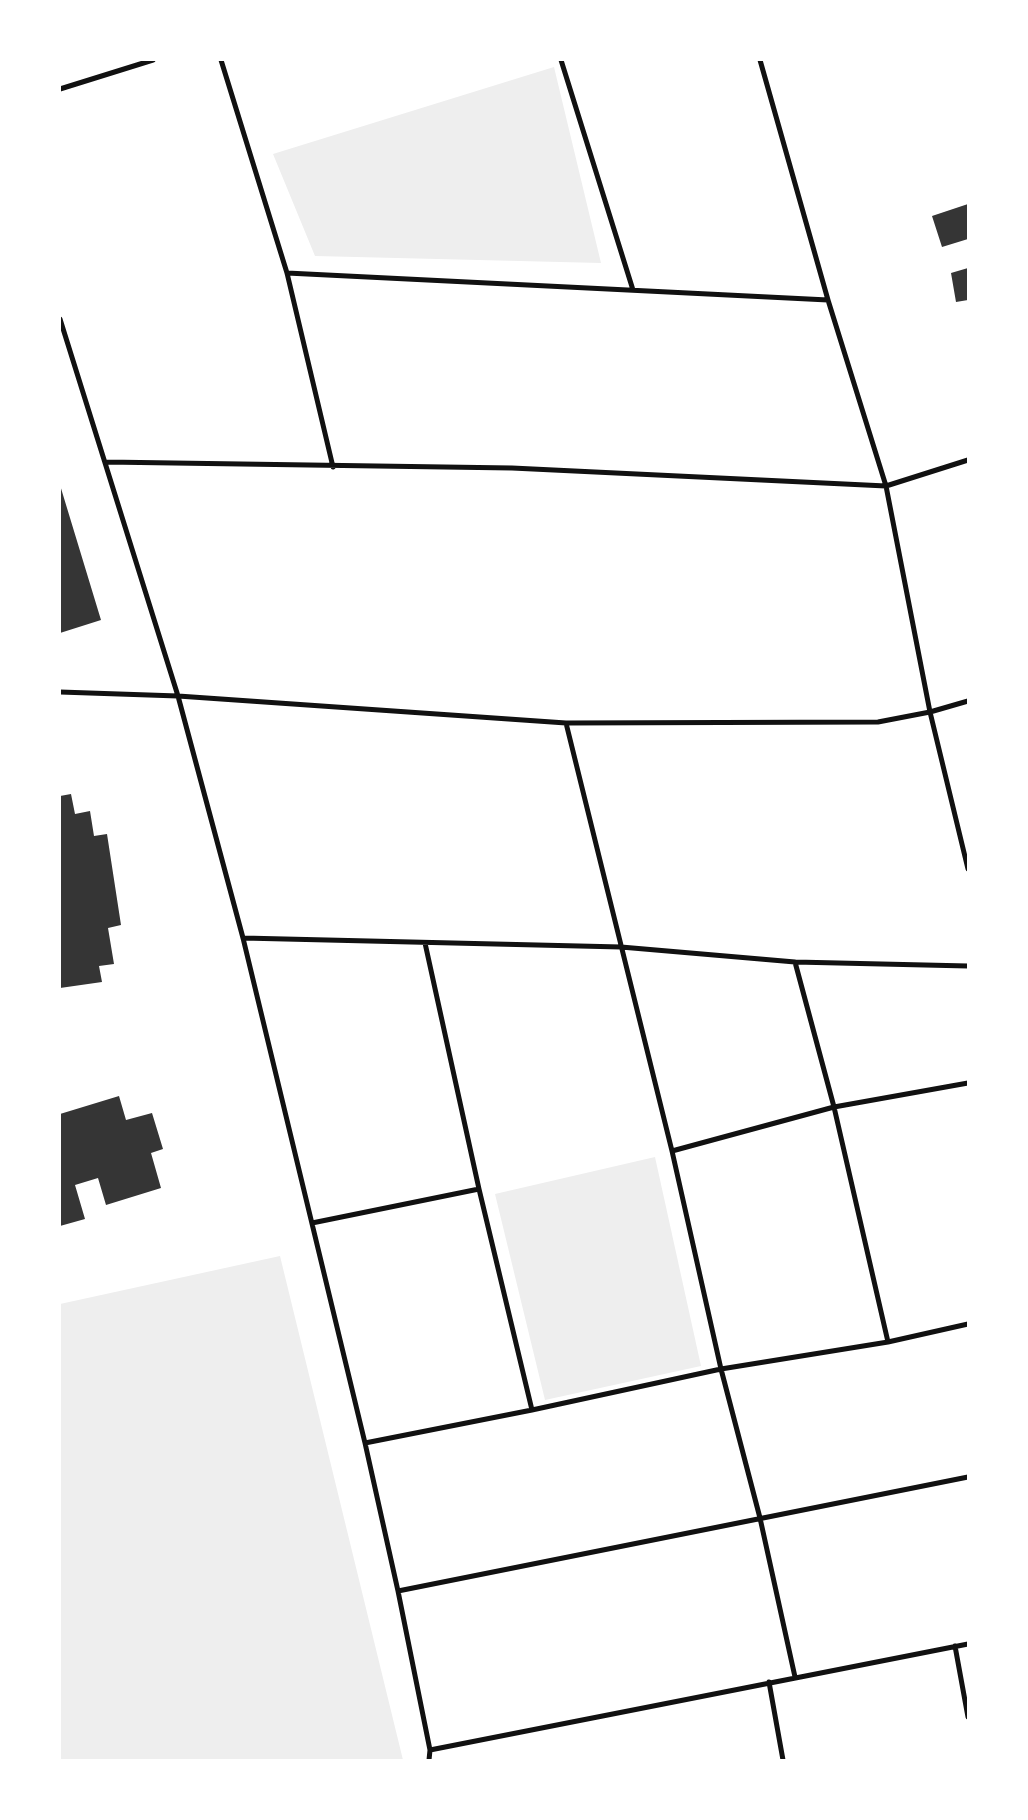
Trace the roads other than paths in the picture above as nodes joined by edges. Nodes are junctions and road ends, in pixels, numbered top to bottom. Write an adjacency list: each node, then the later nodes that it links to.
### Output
1 (153, 60): 5 (street)
2 (221, 60): 6 (street)
3 (560, 60): 7 (street)
4 (760, 60): 8 (street)
5 (60, 89)
6 (287, 273): 7 (street); 12 (street)
7 (633, 290): 8 (street)
8 (828, 300): 13 (street)
9 (60, 319): 11 (street)
10 (968, 460): 13 (street)
11 (106, 462): 12 (street); 15 (street)
12 (333, 467): 13 (street)
13 (886, 486): 17 (street)
14 (60, 692): 15 (street)
15 (178, 696): 18 (street); 20 (street)
16 (968, 701): 17 (street)
17 (930, 712): 18 (street); 19 (street)
18 (566, 722): 22 (street)
19 (968, 869)
20 (243, 938): 21 (street); 29 (street)
21 (425, 943): 22 (street); 28 (street)
22 (621, 947): 23 (street); 27 (street)
23 (796, 962): 24 (street); 26 (street)
24 (968, 966)
25 (968, 1083): 26 (street)
26 (834, 1107): 27 (street); 31 (street)
27 (672, 1151): 32 (street)
28 (479, 1189): 29 (street); 33 (street)
29 (312, 1223): 34 (street)
30 (968, 1324): 31 (street)
31 (888, 1342): 32 (street)
32 (721, 1369): 33 (street); 36 (street)
33 (532, 1410): 34 (street)
34 (365, 1443): 37 (street)
35 (968, 1477): 36 (street)
36 (760, 1518): 37 (street); 40 (street)
37 (398, 1591): 43 (street)
38 (968, 1644): 39 (street)
39 (955, 1646): 40 (street); 42 (street)
40 (795, 1677): 41 (street)
41 (769, 1682): 43 (street); 45 (street)
42 (968, 1717)
43 (430, 1750): 44 (street)
44 (429, 1760)
45 (783, 1760)

